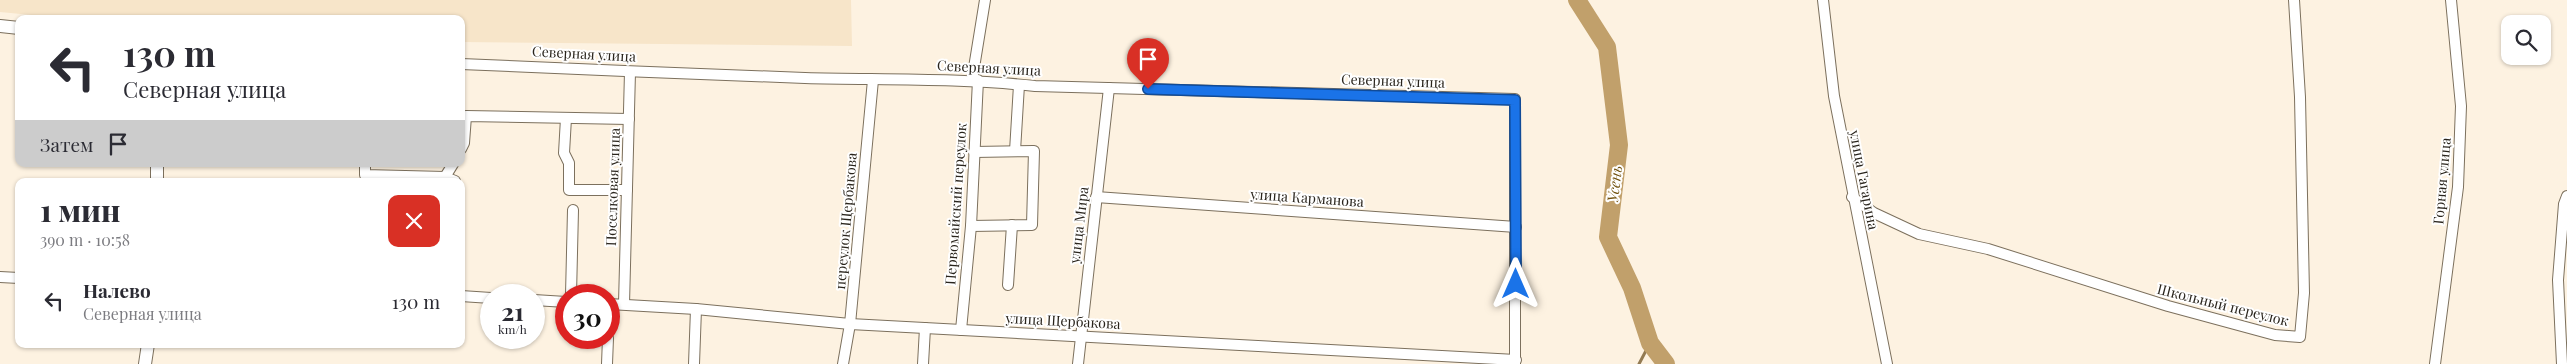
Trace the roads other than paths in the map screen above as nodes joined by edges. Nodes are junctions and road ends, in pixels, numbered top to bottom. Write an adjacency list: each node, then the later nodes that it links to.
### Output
1 (985, 0): 10 (street, Первомайский переулок)
2 (1822, 0): 23 (street, улица Гагарина)
3 (2294, 0): 23 (street, Школьный переулок)
4 (2451, 0): 51 (street, Горная улица)
5 (0, 26): 6 (street)
6 (15, 28)
7 (465, 64): 8 (street, Северная улица)
8 (630, 72): 9 (street, Северная улица); 14 (street, Поселковая улица)
9 (873, 80): 10 (street, Северная улица); 37 (street, переулок Щербакова)
10 (975, 80): 11 (street, Северная улица); 17 (street, Первомайский переулок)
11 (1019, 85): 12 (street, Северная улица); 16 (street)
12 (1109, 88): 22 (street, улица Мира); 27 (street, Северная улица)
13 (566, 118): 14 (street); 15 (street); 20 (street)
14 (629, 119): 20 (street, Поселковая улица)
15 (465, 130)
16 (1015, 151): 17 (street); 25 (street)
17 (974, 152): 26 (street, Первомайский переулок)
18 (365, 167): 19 (street)
19 (412, 178)
20 (627, 190): 35 (street, Поселковая улица)
21 (2567, 196): 52 (street)
22 (1096, 197): 27 (street, улица Карманова); 40 (street, улица Мира)
23 (1852, 197): 50 (street, улица Гагарина)
24 (573, 210): 30 (street)
25 (1012, 225): 26 (street); 31 (street)
26 (971, 226): 39 (street, Первомайский переулок)
27 (1516, 227): 43 (street)
28 (0, 277): 29 (street)
29 (15, 278)
30 (571, 284)
31 (1008, 285)
32 (465, 296): 33 (street)
33 (480, 297)
34 (620, 304): 35 (street, улица Щербакова)
35 (624, 304): 36 (street, улица Щербакова)
36 (696, 309): 37 (street, улица Щербакова); 46 (street)
37 (850, 324): 38 (street, улица Щербакова); 47 (street, переулок Щербакова)
38 (925, 328): 39 (street, улица Щербакова); 48 (street)
39 (961, 330): 40 (street, улица Щербакова)
40 (1080, 336): 43 (street, улица Щербакова); 49 (street, улица Мира)
41 (147, 348): 44 (street)
42 (608, 349): 45 (street)
43 (1516, 362)
44 (145, 364)
45 (607, 364)
46 (694, 364)
47 (842, 364)
48 (923, 364)
49 (1078, 364)
50 (1887, 364)
51 (2435, 364)
52 (2562, 364)

